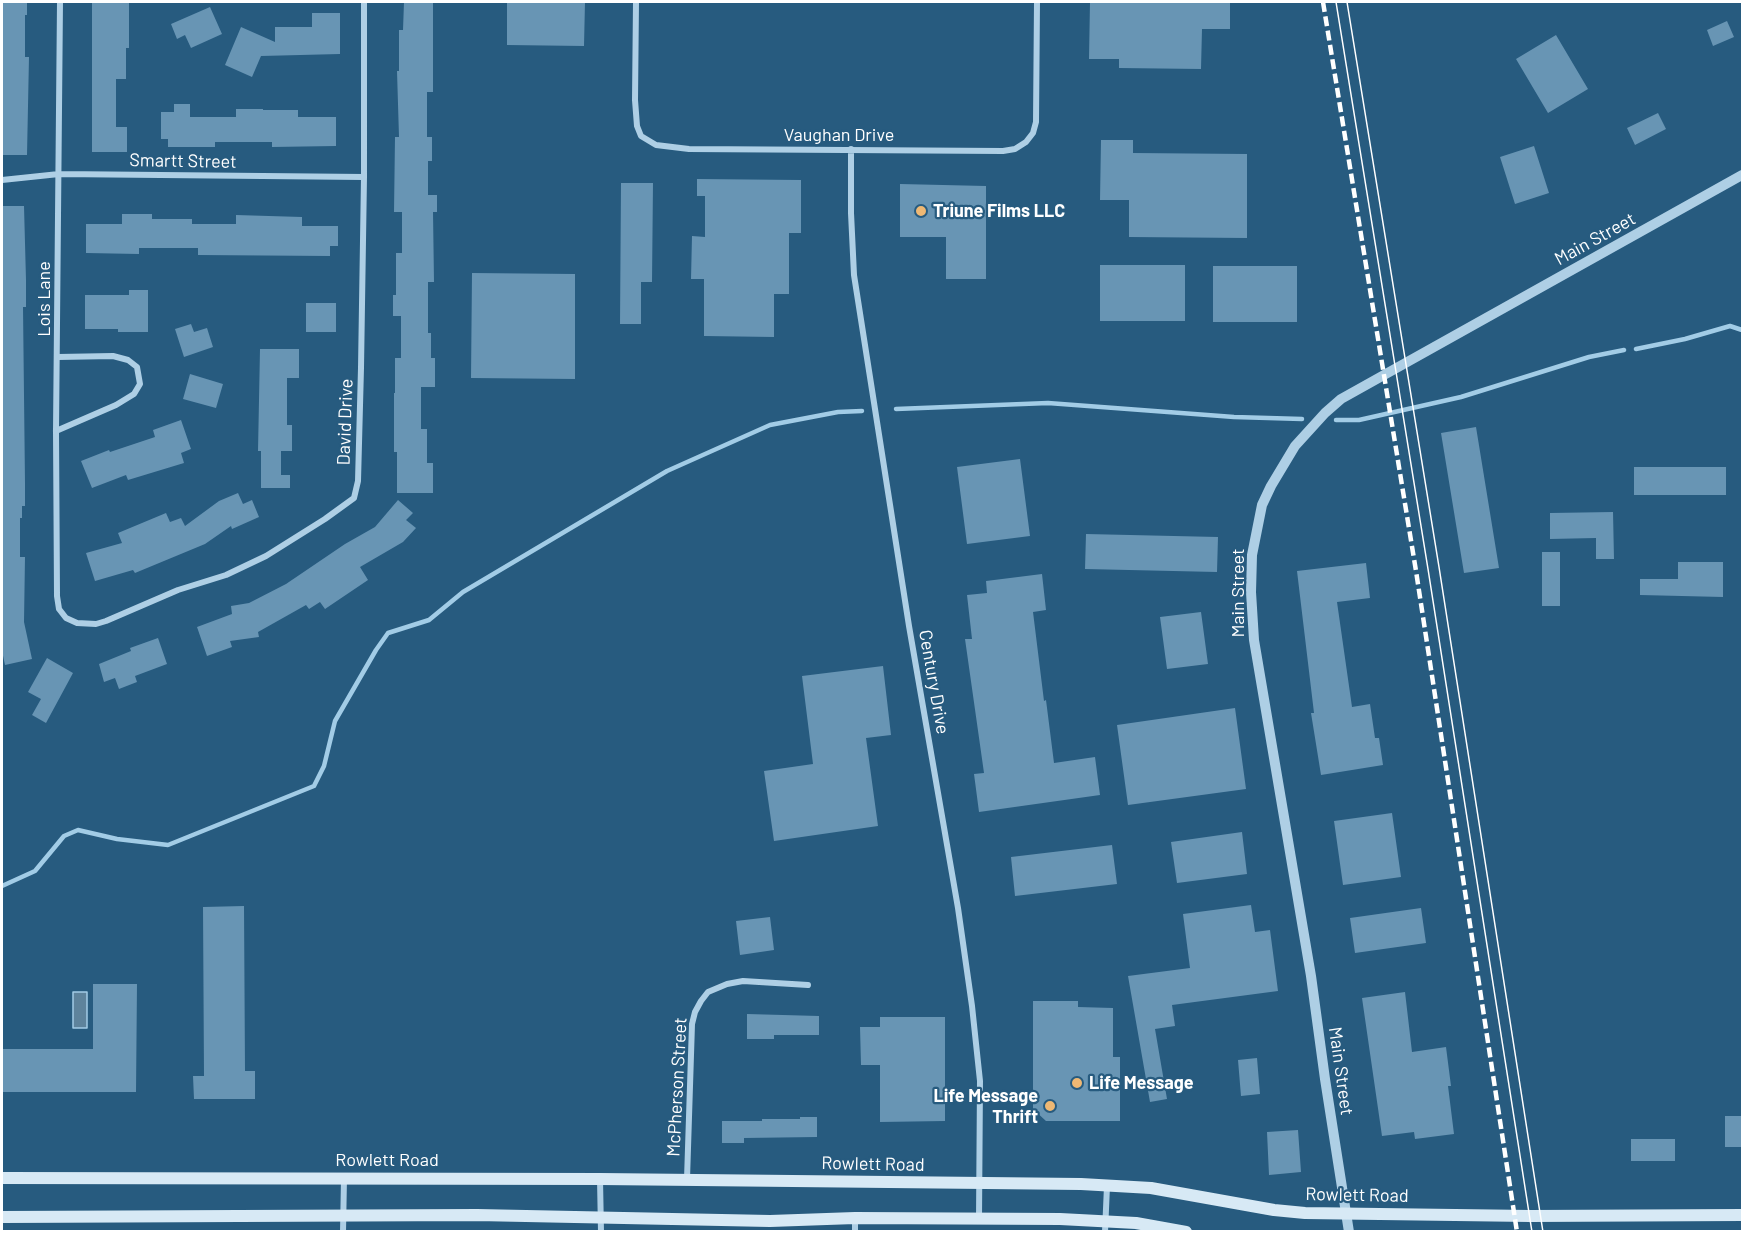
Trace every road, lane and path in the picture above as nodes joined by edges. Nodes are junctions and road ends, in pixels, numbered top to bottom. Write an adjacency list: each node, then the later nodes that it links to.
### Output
1 (60, 2): 6 (street, Lois Lane)
2 (364, 2): 8 (street, David Drive)
3 (636, 2): 5 (street, Vaughan Drive)
4 (1037, 2): 5 (street, Vaughan Drive)
5 (851, 149): 18 (street, Century Drive)
6 (59, 174): 8 (street, Smartt Street); 9 (street, Smartt Street); 10 (street, Lois Lane)
7 (1743, 175): 20 (street, Main Street)
8 (364, 177): 12 (street, David Drive)
9 (2, 180)
10 (58, 357): 11 (street, Lois Lane); 11 (street)
11 (56, 431): 12 (street, Lois Lane)
12 (57, 596)
13 (808, 985): 17 (street, McPherson Street)
14 (2, 1178): 15 (main road, Rowlett Road)
15 (344, 1178): 16 (main road, Rowlett Road); 23 (street)
16 (600, 1179): 17 (main road, Rowlett Road); 24 (street)
17 (687, 1181): 18 (main road, Rowlett Road)
18 (980, 1183): 19 (main road, Rowlett Road); 26 (street, Century Drive)
19 (1107, 1185): 20 (main road, Rowlett Road); 27 (street)
20 (1346, 1213): 21 (main road, Rowlett Road); 32 (street, Main Street)
21 (1743, 1215)
22 (2, 1217): 23 (main road)
23 (343, 1217): 24 (main road); 28 (street)
24 (601, 1217): 25 (main road); 29 (street)
25 (855, 1218): 26 (main road); 30 (street)
26 (979, 1219): 27 (main road)
27 (1105, 1227): 31 (main road)
28 (343, 1232)
29 (601, 1232)
30 (855, 1232)
31 (1186, 1232)
32 (1349, 1232)

